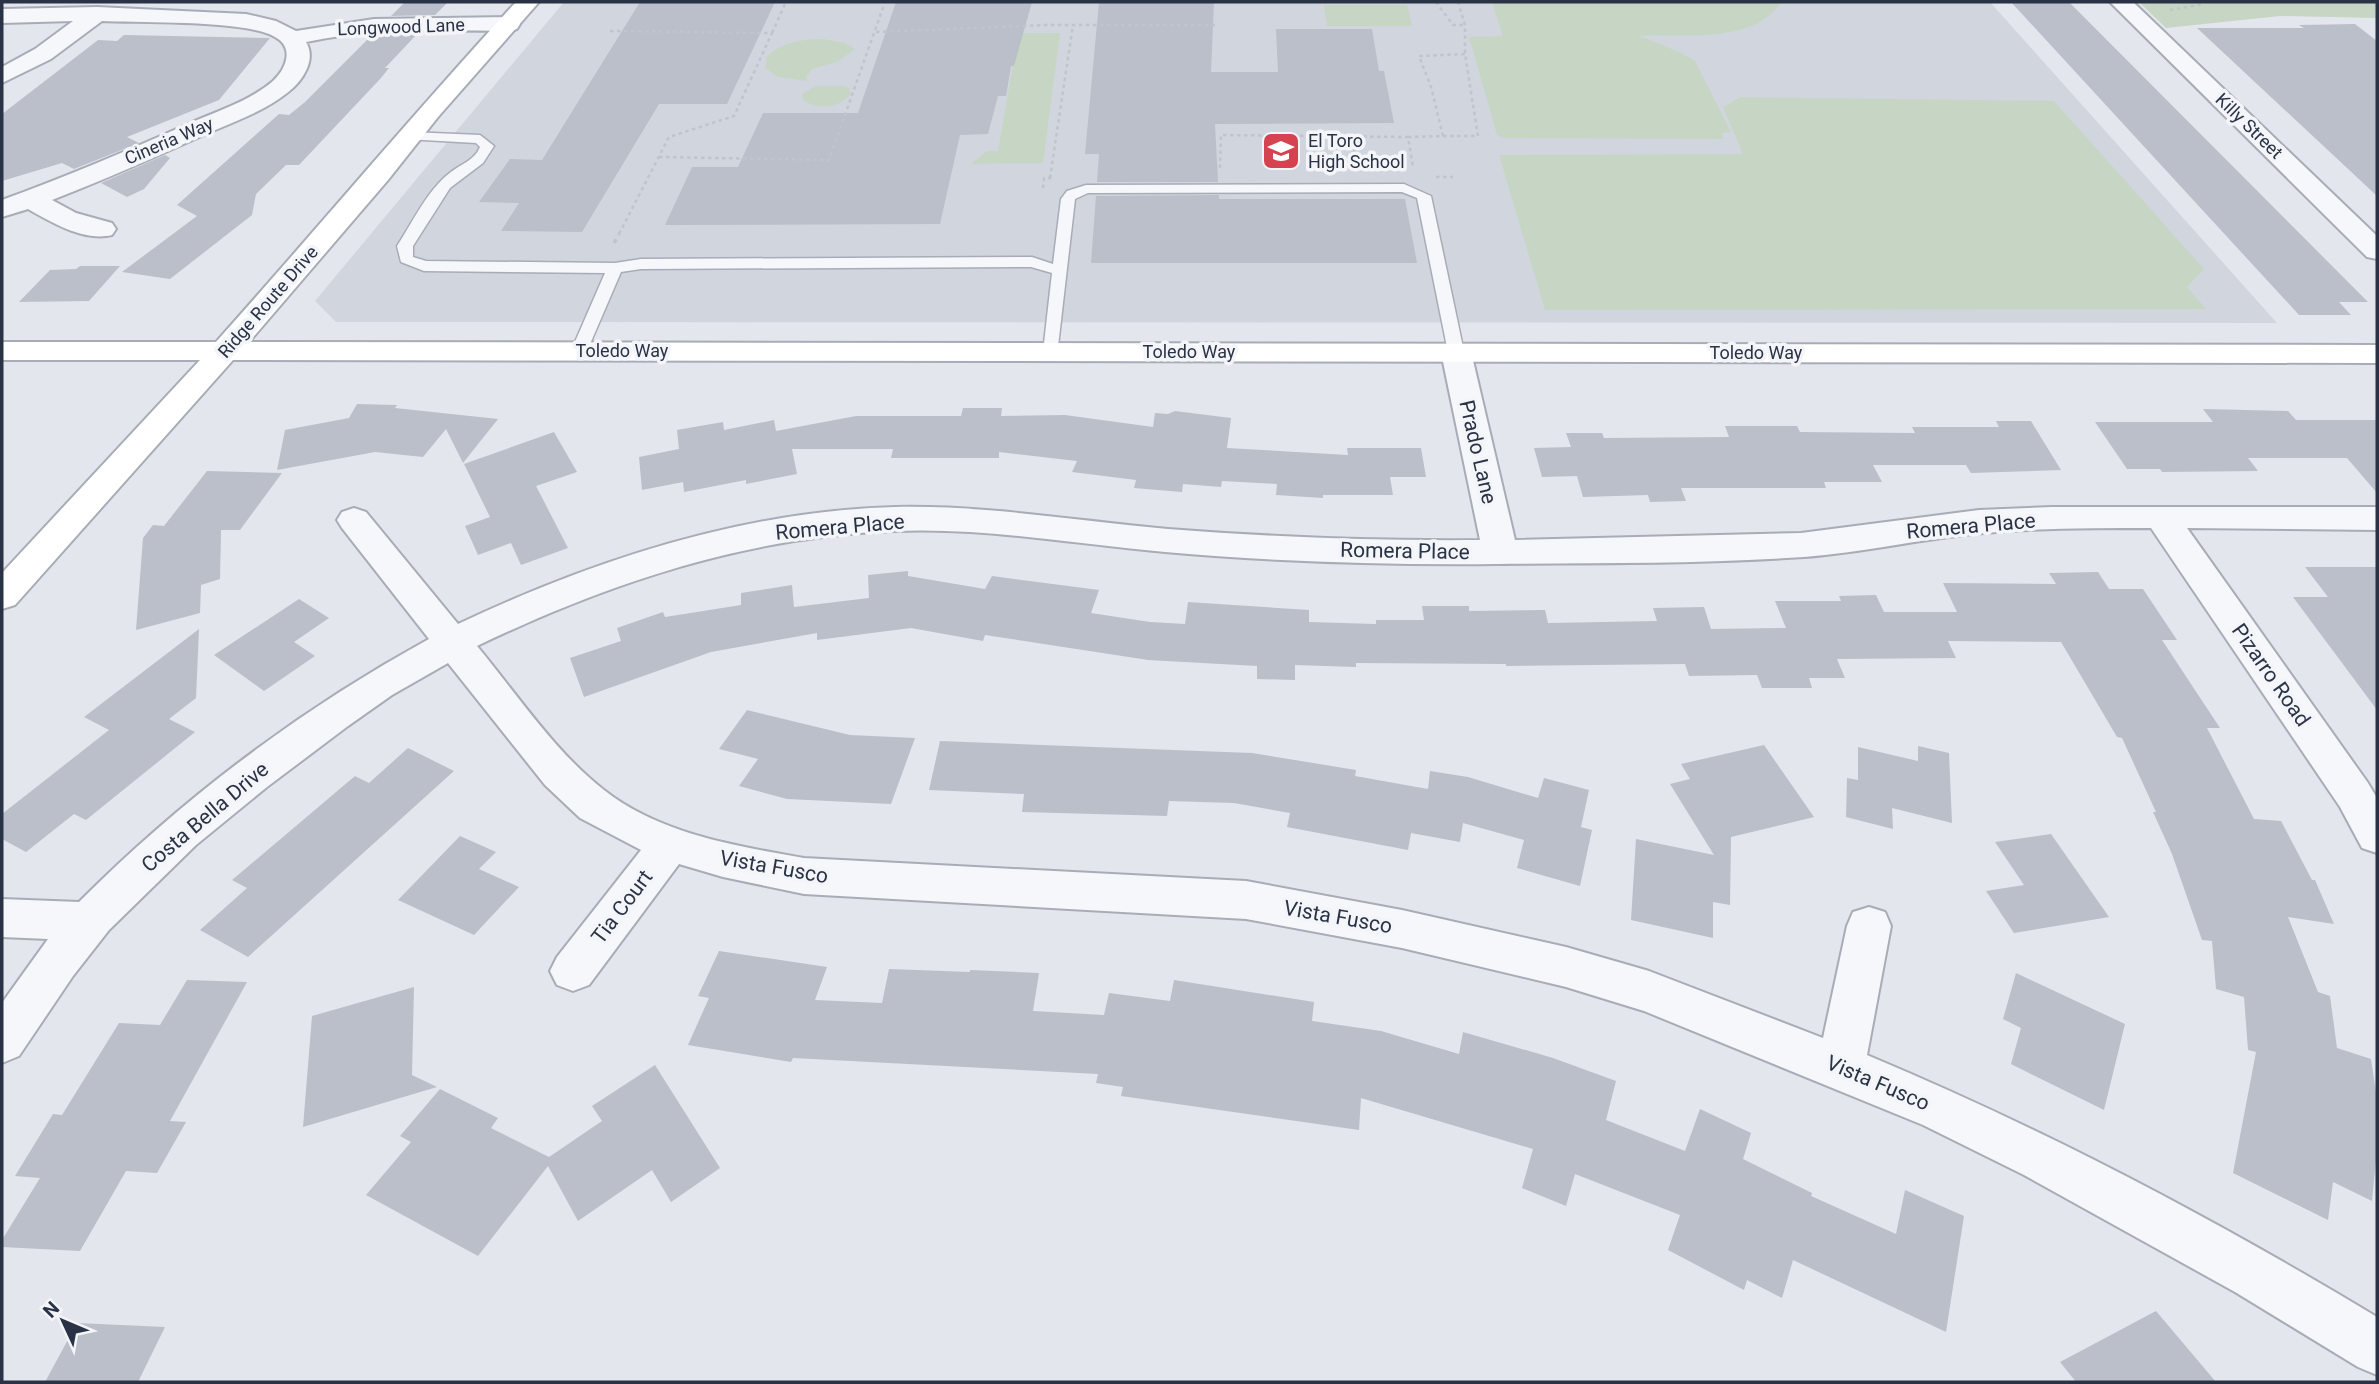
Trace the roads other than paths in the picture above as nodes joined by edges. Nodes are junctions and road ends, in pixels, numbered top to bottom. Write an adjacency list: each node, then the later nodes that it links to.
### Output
1 (528, 2): 5 (main road, Ridge Route Drive)
2 (2121, 2): 12 (street, Killy Street)
3 (97, 14): 4 (street); 6 (street); 7 (street)
4 (2, 16)
5 (509, 24): 6 (street, Longwood Lane); 8 (main road, Ridge Route Drive)
6 (293, 38): 9 (street, Cineria Way)
7 (2, 76)
8 (410, 136): 14 (lane); 17 (main road, Ridge Route Drive)
9 (31, 199): 10 (street, Cineria Way); 11 (street)
10 (2, 209)
11 (102, 229)
12 (2366, 229): 13 (street, Killy Street)
13 (2377, 251)
14 (608, 268): 15 (lane); 18 (lane)
15 (1060, 271): 19 (lane); 20 (lane)
16 (2, 351): 17 (main road, Toledo Way)
17 (225, 351): 18 (main road, Toledo Way); 26 (main road, Ridge Route Drive)
18 (579, 351): 19 (main road, Toledo Way)
19 (1051, 352): 20 (main road, Toledo Way)
20 (1456, 352): 21 (main road, Toledo Way); 25 (street, Prado Lane)
21 (2377, 354)
22 (2161, 516): 23 (street, Romera Place); 25 (street, Romera Place); 28 (street, Pizarro Road)
23 (2377, 518)
24 (354, 520): 27 (street, Vista Fusco)
25 (1500, 552): 27 (street, Romera Place)
26 (2, 596)
27 (454, 644): 29 (street, Vista Fusco); 31 (street, Costa Bella Drive)
28 (2377, 836)
29 (671, 842): 33 (street, Tia Court); 35 (street, Vista Fusco)
30 (2, 918): 31 (street)
31 (89, 922): 34 (street, Costa Bella Drive)
32 (1869, 926): 35 (street)
33 (573, 971)
34 (2, 1041)
35 (1841, 1067): 36 (street, Vista Fusco)
36 (2377, 1348)

